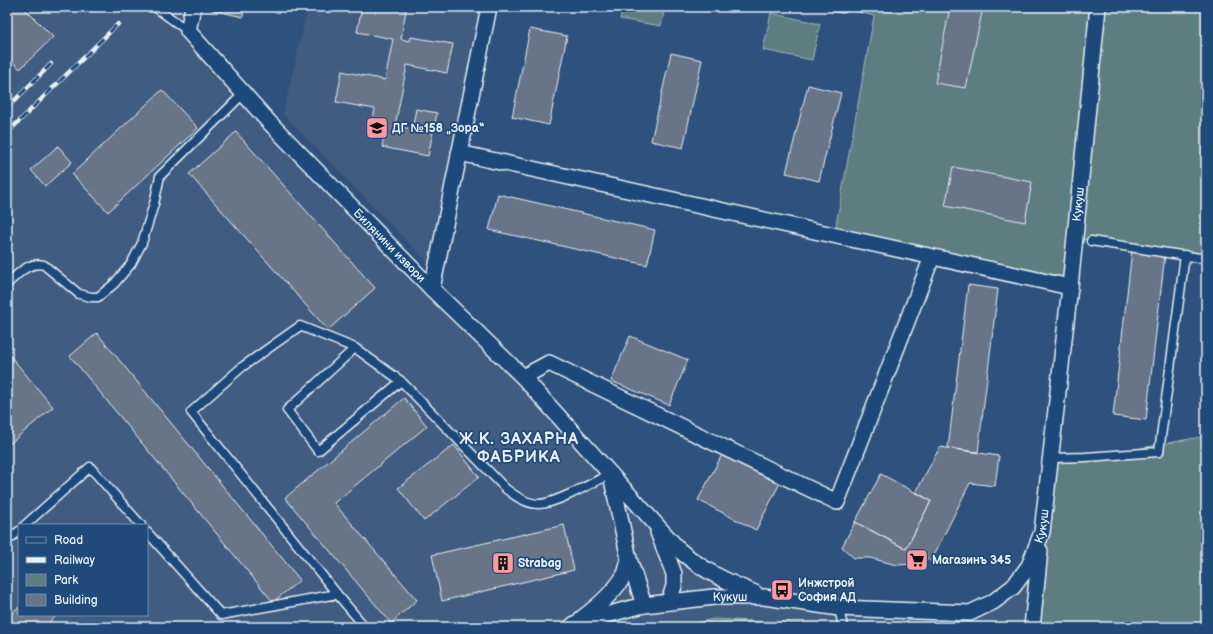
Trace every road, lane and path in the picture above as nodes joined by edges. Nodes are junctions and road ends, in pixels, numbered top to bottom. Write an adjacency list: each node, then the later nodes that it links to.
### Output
1 (155, 7): 7 (lane)
2 (193, 7): 7 (street)
3 (489, 7): 9 (street)
4 (836, 7): 5 (lane)
5 (843, 7)
6 (1098, 7): 15 (street, Кукуш)
7 (188, 31): 8 (street, Билянини извори)
8 (244, 93): 14 (lane); 16 (street, Билянини извори)
9 (459, 152): 12 (street); 16 (street)
10 (1091, 241): 11 (lane)
11 (1185, 255): 13 (lane); 20 (lane)
12 (932, 257): 15 (street); 18 (street)
13 (1206, 259)
14 (7, 284)
15 (1070, 287): 20 (street, Кукуш)
16 (432, 289): 18 (street, Билянини извори)
17 (356, 348): 19 (lane); 19 (lane); 30 (lane)
18 (523, 377): 21 (street, Билянини извори)
19 (401, 381): 21 (lane)
20 (1051, 458): 26 (street, Кукуш)
21 (610, 474): 22 (street, Билянини извори); 29 (street, Билянини извори)
22 (655, 523): 31 (street, Билянини извори); 32 (street, Билянини извори)
23 (26, 524): 24 (lane)
24 (140, 524)
25 (18, 532): 28 (lane)
26 (1042, 532): 34 (street, Кукуш); 38 (street)
27 (148, 533): 30 (lane)
28 (7, 542)
29 (629, 559): 33 (street, Билянини извори); 35 (street)
30 (337, 594): 36 (lane)
31 (764, 597): 32 (street, Кукуш); 34 (street, Кукуш)
32 (669, 601): 33 (street, Кукуш)
33 (644, 605): 35 (street, Кукуш)
34 (839, 608): 37 (lane)
35 (573, 626)
36 (365, 627)
37 (843, 627)
38 (1032, 627)

